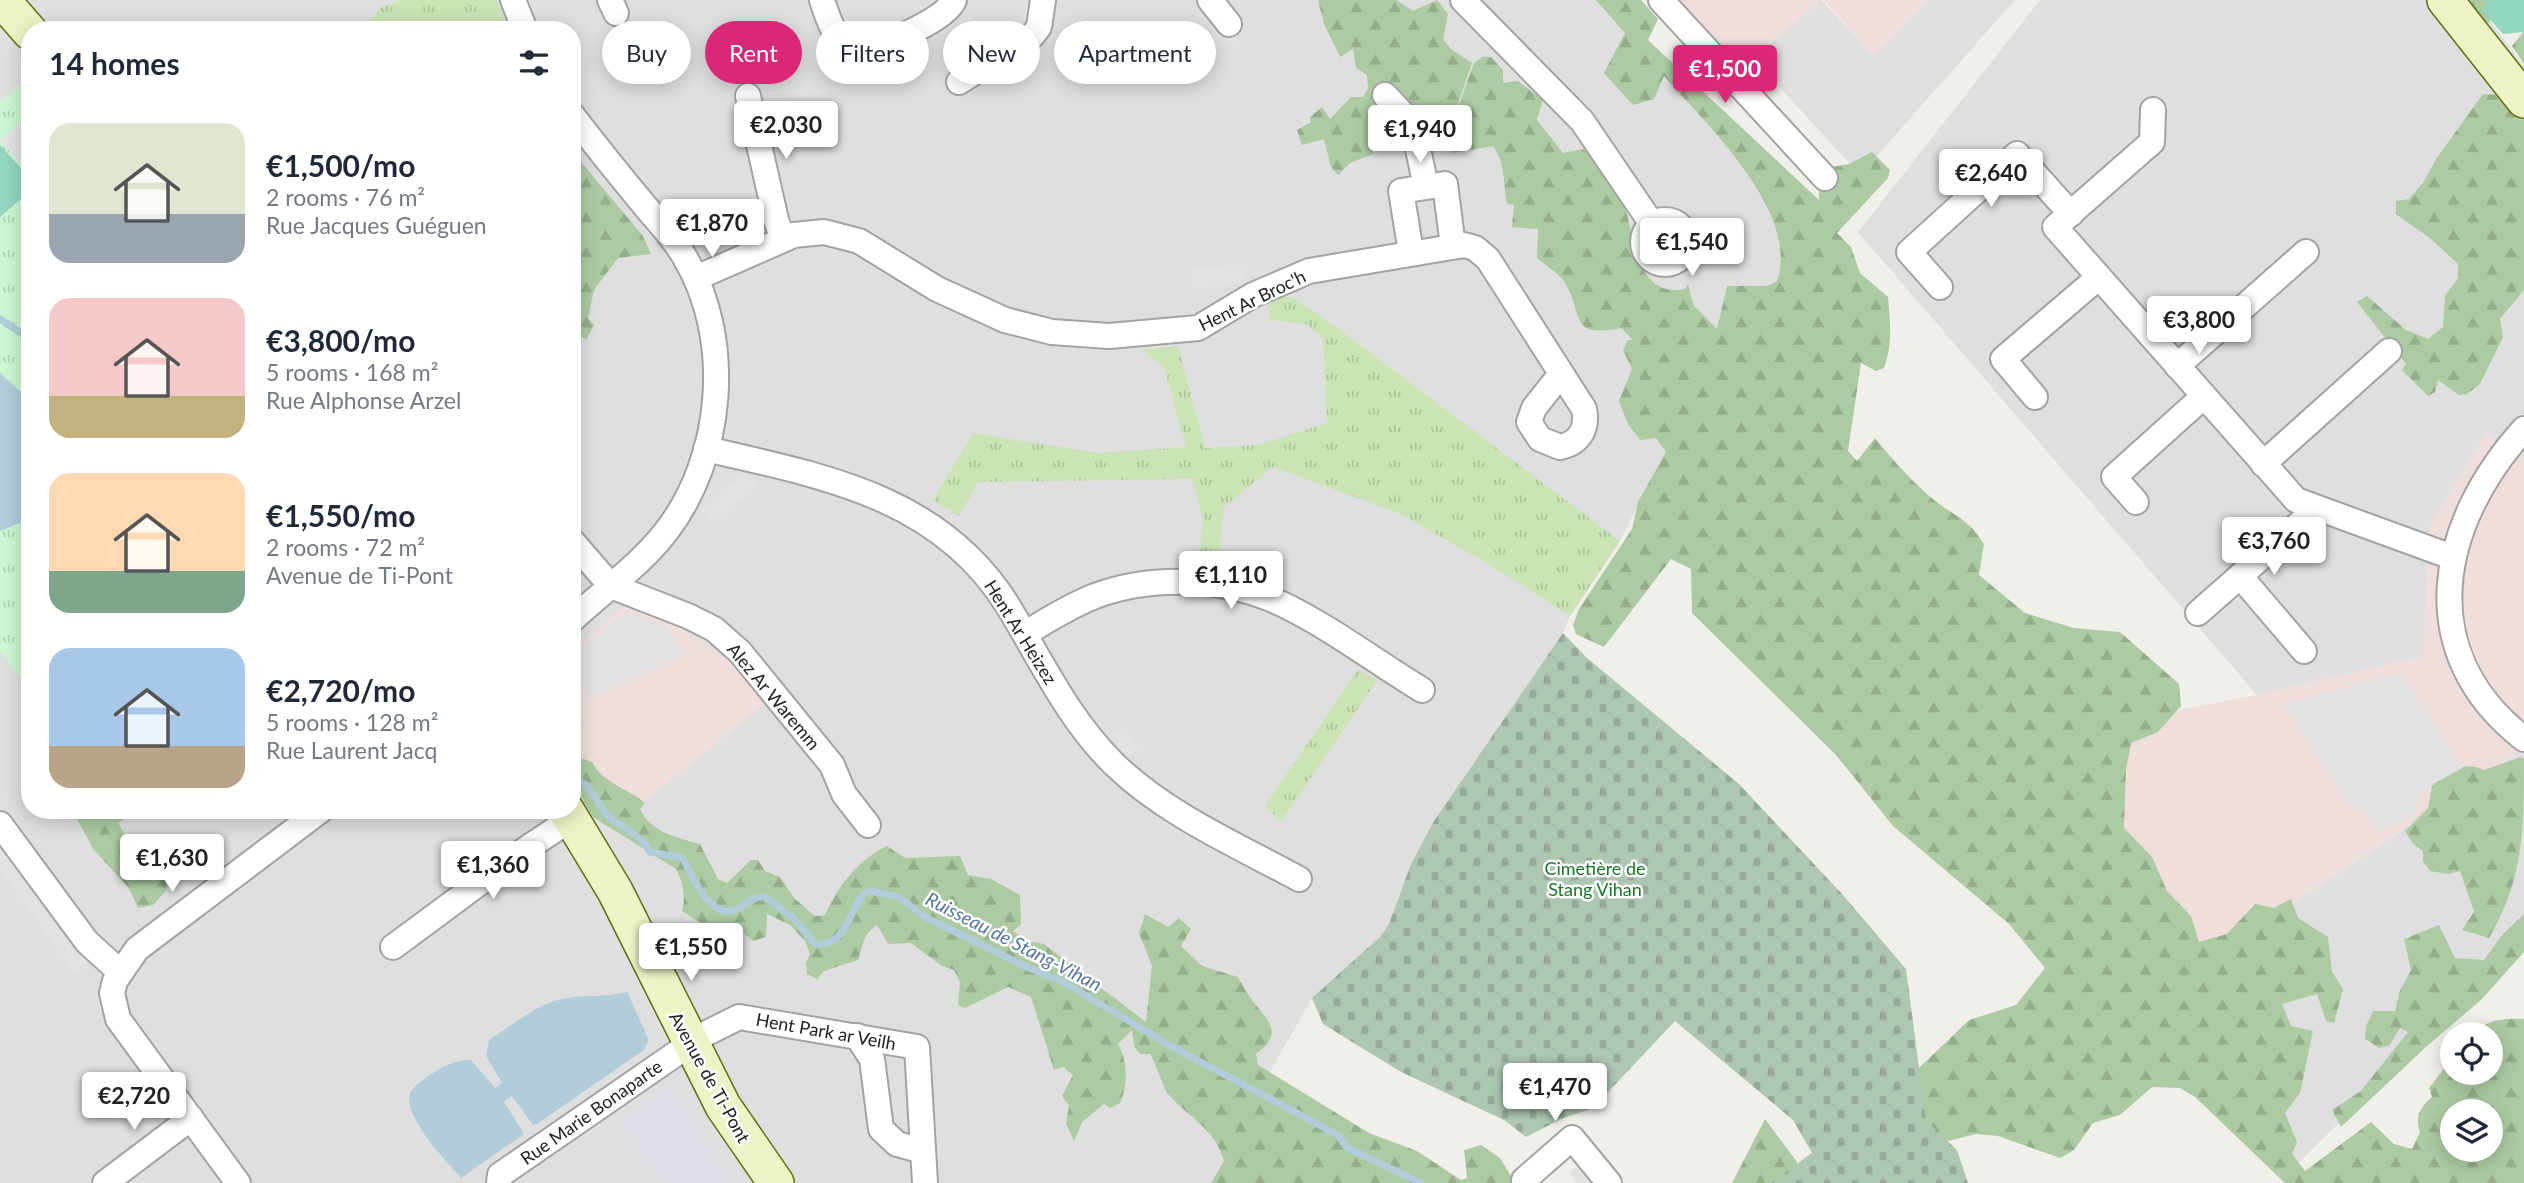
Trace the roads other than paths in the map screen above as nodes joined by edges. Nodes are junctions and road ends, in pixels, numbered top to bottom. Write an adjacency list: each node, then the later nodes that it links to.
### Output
1 (2, 0): 12 (street)
2 (513, 0): 10 (street)
3 (822, 0): 4 (street)
4 (954, 0)
5 (1043, 0): 11 (street)
6 (1210, 0): 13 (street)
7 (1463, 0): 22 (street)
8 (1661, 0): 19 (street)
9 (2445, 0): 16 (street)
10 (522, 21)
11 (1040, 21)
12 (21, 22)
13 (1229, 24)
14 (1385, 94): 20 (street)
15 (748, 96): 23 (street)
16 (2524, 100)
17 (2153, 110): 21 (street)
18 (581, 126): 28 (street)
19 (1825, 178)
20 (1426, 187): 24 (street); 25 (street)
21 (2070, 214): 27 (street); 29 (street)
22 (1652, 224)
23 (783, 239): 25 (street, Hent Ar Broc'h); 28 (street, Hent Ar Broc'h)
24 (1453, 246): 25 (street, Hent Ar Broc'h); 32 (street, Hent Ar Broc'h)
25 (1410, 252)
26 (2306, 252): 31 (street)
27 (2099, 277): 31 (street); 34 (street)
28 (696, 278): 36 (street)
29 (1940, 287)
30 (2389, 351): 37 (street)
31 (2177, 366): 33 (street)
32 (1561, 374)
33 (2204, 396): 37 (street); 38 (street)
34 (2035, 397)
35 (2524, 429): 41 (street)
36 (706, 449): 43 (street); 46 (street, Hent Ar Heizez)
37 (2263, 464): 39 (street)
38 (2136, 502)
39 (2312, 508): 41 (street); 42 (street)
40 (581, 551): 43 (street)
41 (2452, 557): 49 (street)
42 (2240, 576): 45 (street); 47 (street)
43 (611, 586): 44 (street); 54 (street, Alez Ar Waremm)
44 (581, 612)
45 (2197, 613)
46 (1025, 635): 48 (street); 55 (street, Hent Ar Heizez)
47 (2304, 651)
48 (1422, 690)
49 (2524, 738)
50 (309, 819): 57 (street)
51 (558, 819): 56 (street, Avenue de Ti-Pont)
52 (564, 819): 59 (street, Avenue de Ti-Pont)
53 (0, 824): 57 (street)
54 (868, 825)
55 (1299, 879)
56 (393, 947)
57 (119, 971): 60 (street)
58 (857, 1036): 59 (street, Hent Park ar Veilh); 61 (street, Hent Park ar Veilh); 61 (street, Hent Park ar Veilh)
59 (680, 1051): 64 (street, Rue Marie Bonaparte); 65 (street, Avenue de Ti-Pont); 66 (street, Avenue de Ti-Pont)
60 (191, 1118): 62 (street); 63 (street)
61 (923, 1151): 67 (street, Hent Park ar Veilh)
62 (105, 1183)
63 (238, 1183)
64 (499, 1183)
65 (748, 1183)
66 (776, 1183)
67 (925, 1183)
68 (1526, 1183): 69 (street)
69 (1609, 1183)

